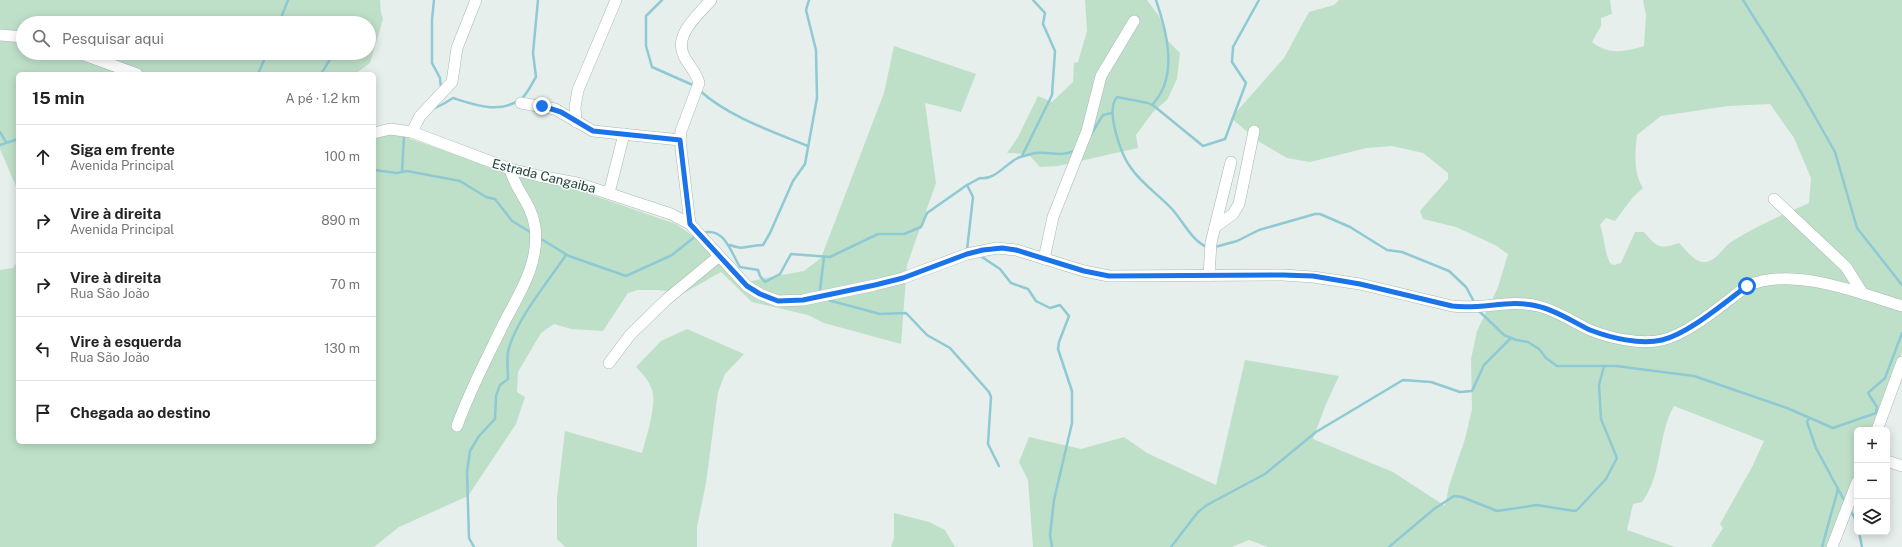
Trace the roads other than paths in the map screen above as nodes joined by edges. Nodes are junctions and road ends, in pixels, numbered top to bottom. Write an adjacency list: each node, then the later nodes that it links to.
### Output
1 (476, 0): 12 (street)
2 (616, 0): 10 (street)
3 (711, 0): 15 (street)
4 (1134, 21): 23 (street)
5 (0, 35): 6 (street)
6 (16, 36)
7 (98, 60): 8 (street)
8 (131, 72)
9 (521, 103): 10 (street)
10 (576, 122): 14 (street)
11 (1254, 131): 21 (street)
12 (412, 132): 13 (street, Estrada Cangaiba); 17 (street, Estrada Cangaiba)
13 (376, 133)
14 (624, 134): 15 (street); 18 (street)
15 (680, 140): 20 (street)
16 (1231, 162): 21 (street)
17 (510, 169): 18 (street, Estrada Cangaiba); 29 (street)
18 (609, 193): 20 (street, Estrada Cangaiba)
19 (1774, 198): 25 (street)
20 (690, 224): 22 (street)
21 (1215, 227): 24 (street)
22 (718, 257): 23 (street); 28 (street)
23 (1044, 259): 24 (street)
24 (1209, 276): 25 (street)
25 (1863, 294): 26 (street)
26 (1902, 306)
27 (1902, 362): 30 (street)
28 (609, 363)
29 (457, 426)
30 (1878, 427)
31 (1890, 462): 32 (street)
32 (1902, 466)
33 (1854, 490): 34 (street)
34 (1832, 547)

